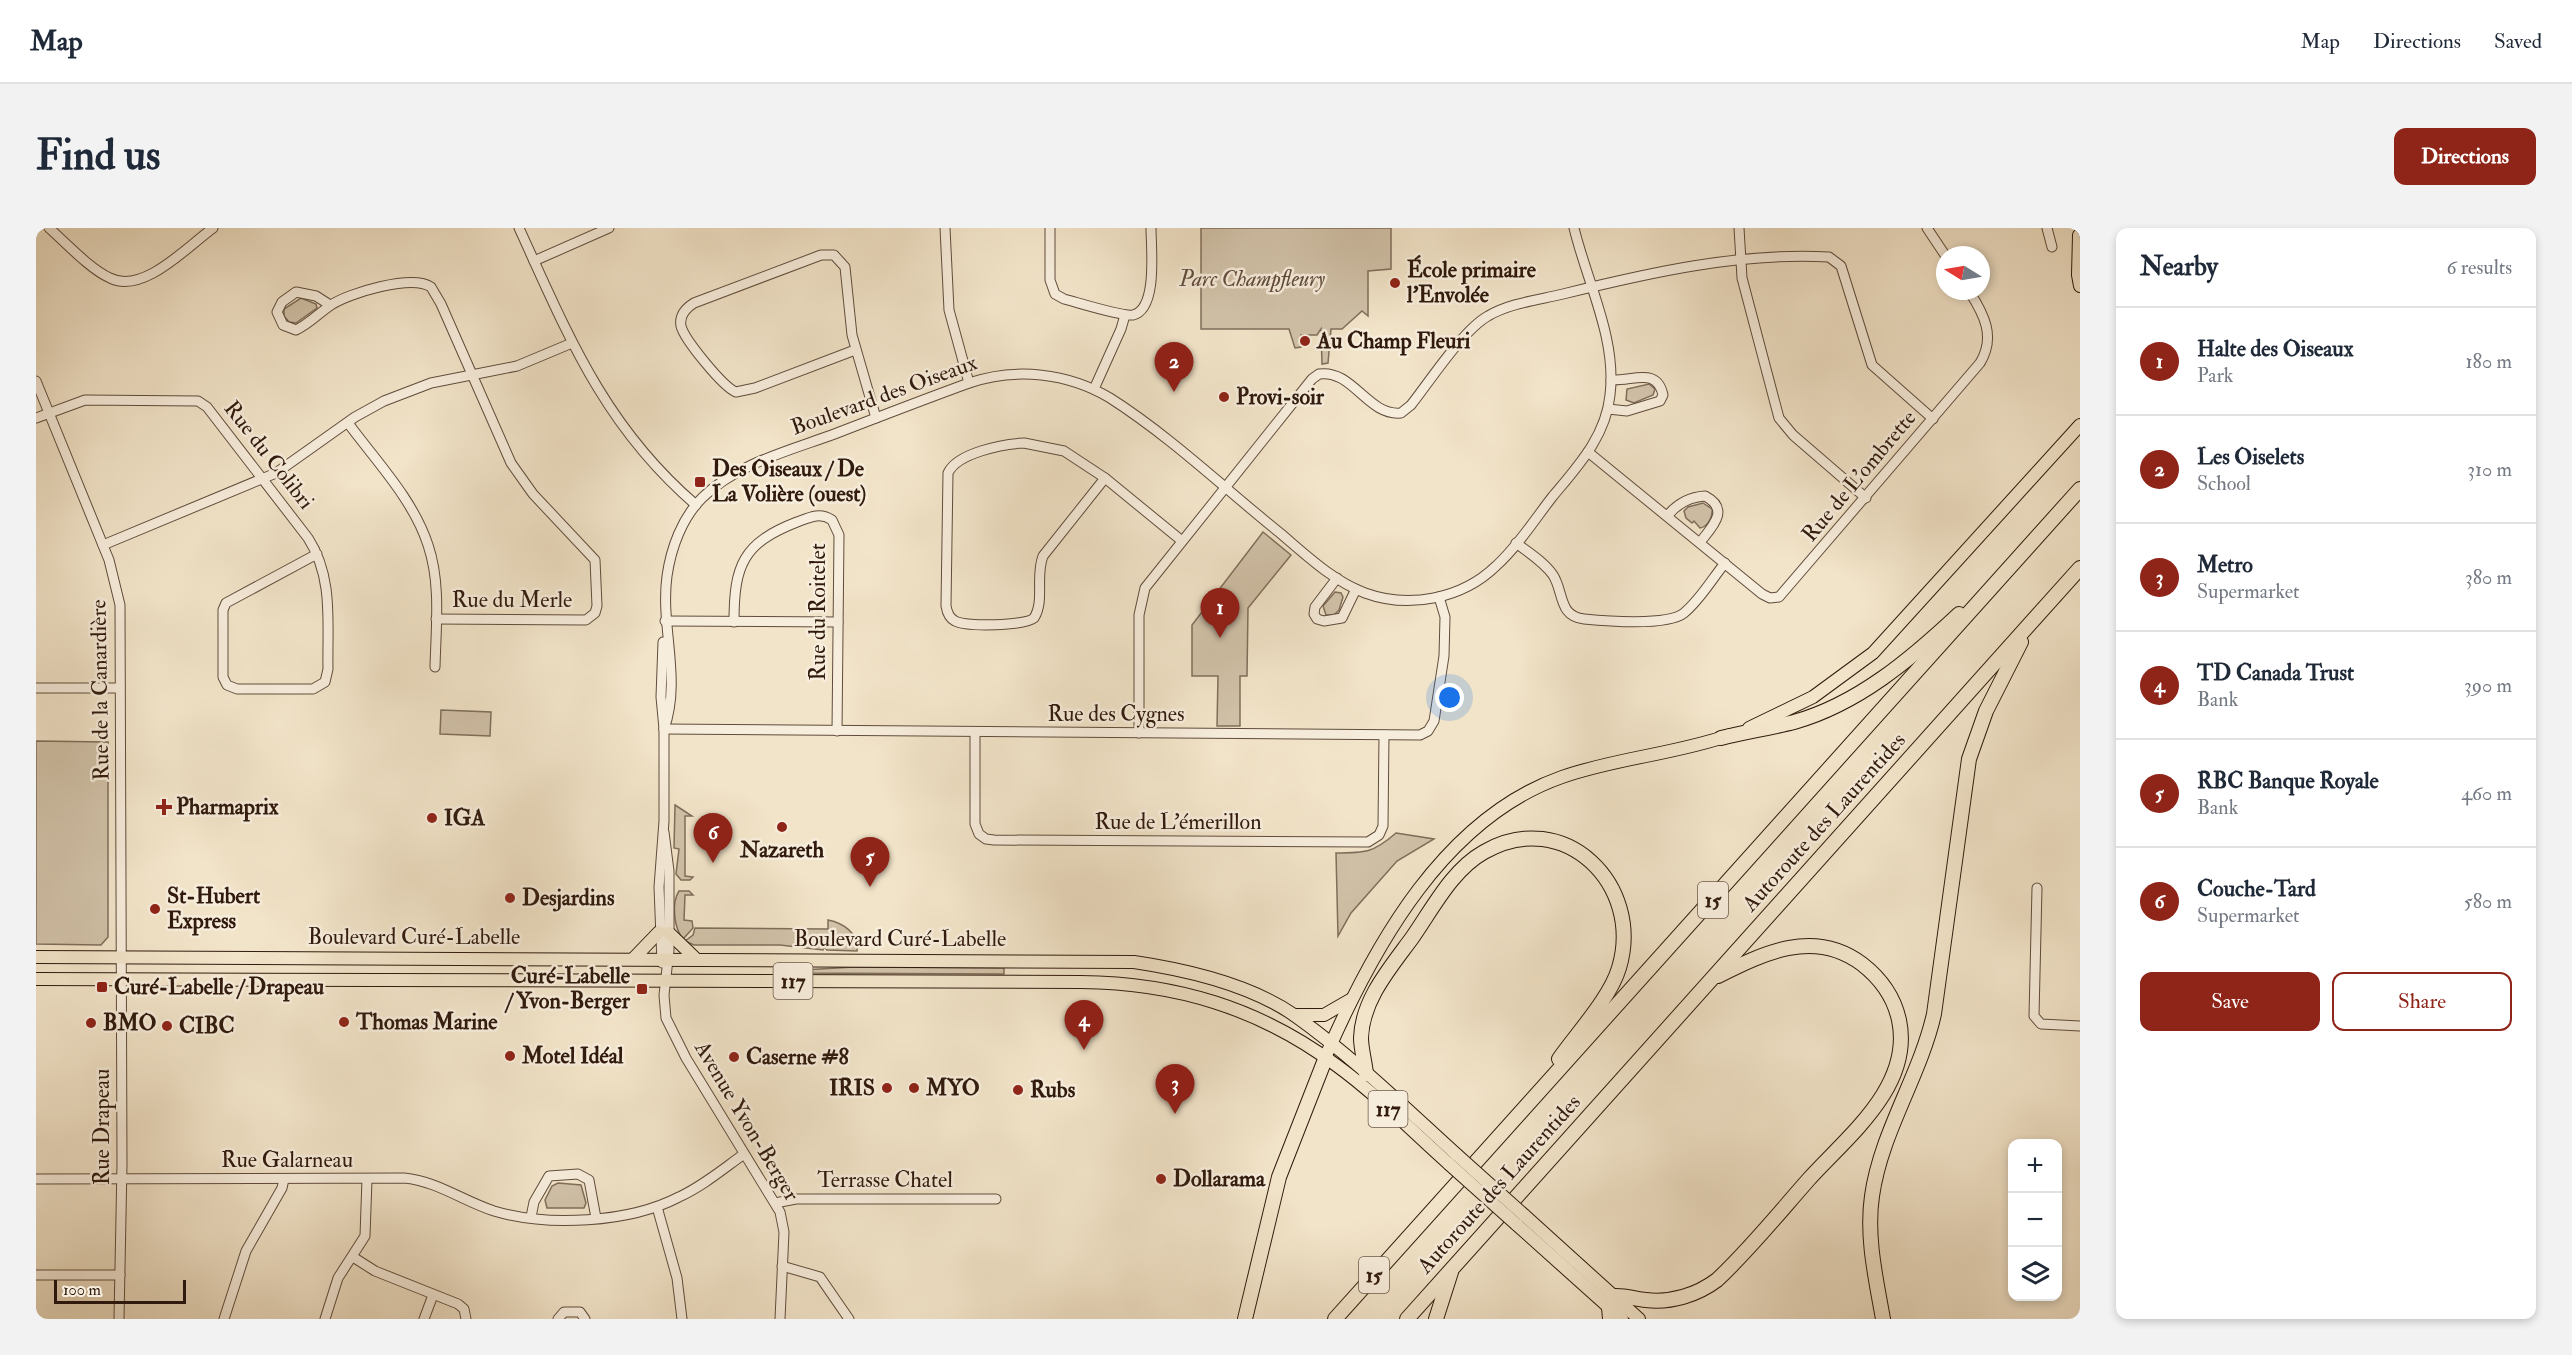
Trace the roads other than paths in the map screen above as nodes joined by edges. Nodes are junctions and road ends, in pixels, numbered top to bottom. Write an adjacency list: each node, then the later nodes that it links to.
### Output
1 (49, 228): 12 (street)
2 (213, 228): 12 (street)
3 (519, 228): 16 (street)
4 (609, 228): 16 (street)
5 (945, 228): 28 (street)
6 (1050, 228): 22 (street)
7 (1151, 228): 22 (street)
8 (1574, 228): 18 (street, Boulevard des Oiseaux)
9 (1738, 228): 17 (street)
10 (1927, 228): 14 (street)
11 (2047, 228): 15 (street)
12 (202, 231)
13 (2078, 234): 19 (main road)
14 (1939, 246)
15 (2052, 247)
16 (534, 261): 23 (street)
17 (1739, 261): 18 (street); 34 (street); 42 (street)
18 (1591, 286): 26 (street, Boulevard des Oiseaux); 40 (street)
19 (2080, 286)
20 (1974, 300): 34 (street, Rue de L'ombrette)
21 (330, 305): 21 (street); 25 (street)
22 (1125, 315): 29 (street)
23 (572, 343): 25 (street); 43 (street)
24 (855, 350): 24 (street); 33 (street)
25 (473, 375): 35 (street); 56 (street, Rue du Merle)
26 (1611, 380): 30 (street, Boulevard des Oiseaux); 30 (street)
27 (36, 381): 31 (street, Rue de la Canardière)
28 (969, 383): 29 (street, Boulevard des Oiseaux); 33 (street, Boulevard des Oiseaux)
29 (1094, 388): 40 (street, Boulevard des Oiseaux)
30 (1608, 409): 37 (street, Boulevard des Oiseaux)
31 (49, 412): 32 (street, Rue du Colibri); 39 (street, Rue du Colibri); 48 (street, Rue de la Canardière)
32 (36, 418)
33 (876, 418): 43 (street, Boulevard des Oiseaux)
34 (1933, 419): 42 (street, Rue de L'ombrette)
35 (348, 423): 39 (street); 56 (street)
36 (2080, 425): 69 (main road)
37 (1588, 452): 44 (street, Rue de L'ombrette); 47 (street, Boulevard des Oiseaux)
38 (1105, 478): 38 (street); 45 (street)
39 (263, 479): 48 (street); 49 (street, Rue du Colibri)
40 (1225, 488): 45 (street); 53 (street, Boulevard des Oiseaux)
41 (2080, 489): 50 (highway, 15)
42 (1866, 498): 51 (street, Rue de L'ombrette)
43 (696, 505): 57 (street, Boulevard des Oiseaux)
44 (1668, 515): 46 (street, Rue de L'ombrette); 46 (street)
45 (1182, 541): 67 (street)
46 (1701, 542): 51 (street, Rue de L'ombrette)
47 (1516, 543): 51 (street); 55 (street, Boulevard des Oiseaux)
48 (103, 545): 63 (street, Rue de la Canardière)
49 (317, 554): 49 (street, Rue du Colibri)
50 (2015, 561): 69 (highway); 86 (highway, Autoroute des Laurentides / 15)
51 (1725, 563)
52 (2080, 568): 60 (highway, Autoroute des Laurentides / 15)
53 (1337, 578): 54 (street, Boulevard des Oiseaux); 54 (street)
54 (1356, 588): 55 (street, Boulevard des Oiseaux)
55 (1439, 597): 68 (street, Rue des Cygnes)
56 (436, 619): 61 (street)
57 (665, 621): 58 (street); 64 (street, Boulevard des Oiseaux)
58 (734, 622): 59 (street); 59 (street, Rue du Roitelet)
59 (838, 622): 65 (street, Rue du Roitelet)
60 (2030, 624): 79 (highway, Autoroute des Laurentides / 15); 121 (highway)
61 (435, 667)
62 (36, 688): 63 (street)
63 (120, 688): 73 (street, Rue de la Canardière)
64 (664, 729): 65 (street, Rue des Cygnes); 71 (street, Boulevard des Oiseaux)
65 (837, 730): 66 (street, Rue des Cygnes)
66 (975, 732): 67 (street, Rue des Cygnes); 68 (street, Rue de L'émerillon)
67 (1138, 733): 68 (street, Rue des Cygnes)
68 (1384, 735)
69 (1721, 738): 81 (main road)
70 (2037, 888): 83 (street)
71 (664, 932): 74 (main road); 75 (street, Boulevard des Oiseaux); 76 (main road)
72 (36, 957): 73 (main road, Boulevard Curé-Labelle / 117)
73 (121, 957): 74 (main road, Boulevard Curé-Labelle / 117); 78 (street, Rue de la Canardière)
74 (633, 959): 75 (main road, Boulevard Curé-Labelle / 117)
75 (664, 959): 76 (main road, Boulevard Curé-Labelle / 117); 80 (street, Boulevard des Oiseaux)
76 (696, 959): 82 (main road, Boulevard Curé-Labelle / 117)
77 (36, 979): 78 (main road, Boulevard Curé-Labelle / 117)
78 (121, 979): 80 (main road, Boulevard Curé-Labelle / 117); 90 (street, Rue Drapeau)
79 (1710, 980): 100 (highway, Autoroute des Laurentides / 15); 104 (highway)
80 (664, 981): 84 (main road, Boulevard Curé-Labelle / 117); 87 (street, Avenue Yvon-Berger)
81 (1350, 1000): 82 (main road); 84 (main road)
82 (1293, 1015): 84 (main road, Boulevard Curé-Labelle / 117)
83 (2080, 1026)
84 (1328, 1051): 85 (main road, Boulevard Curé-Labelle / 117); 88 (main road, Boulevard Curé-Labelle / 117); 115 (highway)
85 (1366, 1074): 86 (highway); 88 (main road, Boulevard Curé-Labelle / 117)
86 (1524, 1108): 116 (highway, Autoroute des Laurentides / 15)
87 (744, 1154): 94 (street, Avenue Yvon-Berger); 95 (street, Rue Galarneau)
88 (1453, 1159): 104 (main road, Boulevard Curé-Labelle / 117, bridge)
89 (36, 1179): 90 (street, Rue Galarneau)
90 (122, 1179): 91 (street, Rue Galarneau); 102 (street, Rue Drapeau)
91 (284, 1179): 92 (street, Rue Galarneau); 106 (street)
92 (367, 1179): 96 (street, Rue Galarneau); 98 (street)
93 (996, 1199): 94 (street, Terrasse Chatel)
94 (775, 1203): 99 (street, Avenue Yvon-Berger)
95 (657, 1207): 97 (street, Rue Galarneau); 112 (street)
96 (531, 1217): 97 (street, Rue Galarneau); 97 (street)
97 (596, 1218)
98 (352, 1257): 103 (street); 107 (street)
99 (782, 1266): 113 (street, Avenue Yvon-Berger); 114 (street)
100 (1452, 1269): 117 (highway, Autoroute des Laurentides / 15); 118 (highway)
101 (36, 1275): 102 (street)
102 (120, 1275): 105 (street, Rue Drapeau)
103 (433, 1295): 108 (street); 109 (street)
104 (1611, 1307): 119 (main road, Boulevard Curé-Labelle / 117); 120 (main road, Boulevard Curé-Labelle / 117)
105 (119, 1319)
106 (224, 1319)
107 (325, 1319)
108 (424, 1319)
109 (466, 1319)
110 (558, 1319): 111 (street)
111 (585, 1319)
112 (682, 1319)
113 (780, 1319)
114 (849, 1319)
115 (1245, 1319)
116 (1335, 1319)
117 (1407, 1319)
118 (1436, 1319)
119 (1622, 1319)
120 (1639, 1319)
121 (1883, 1319)

